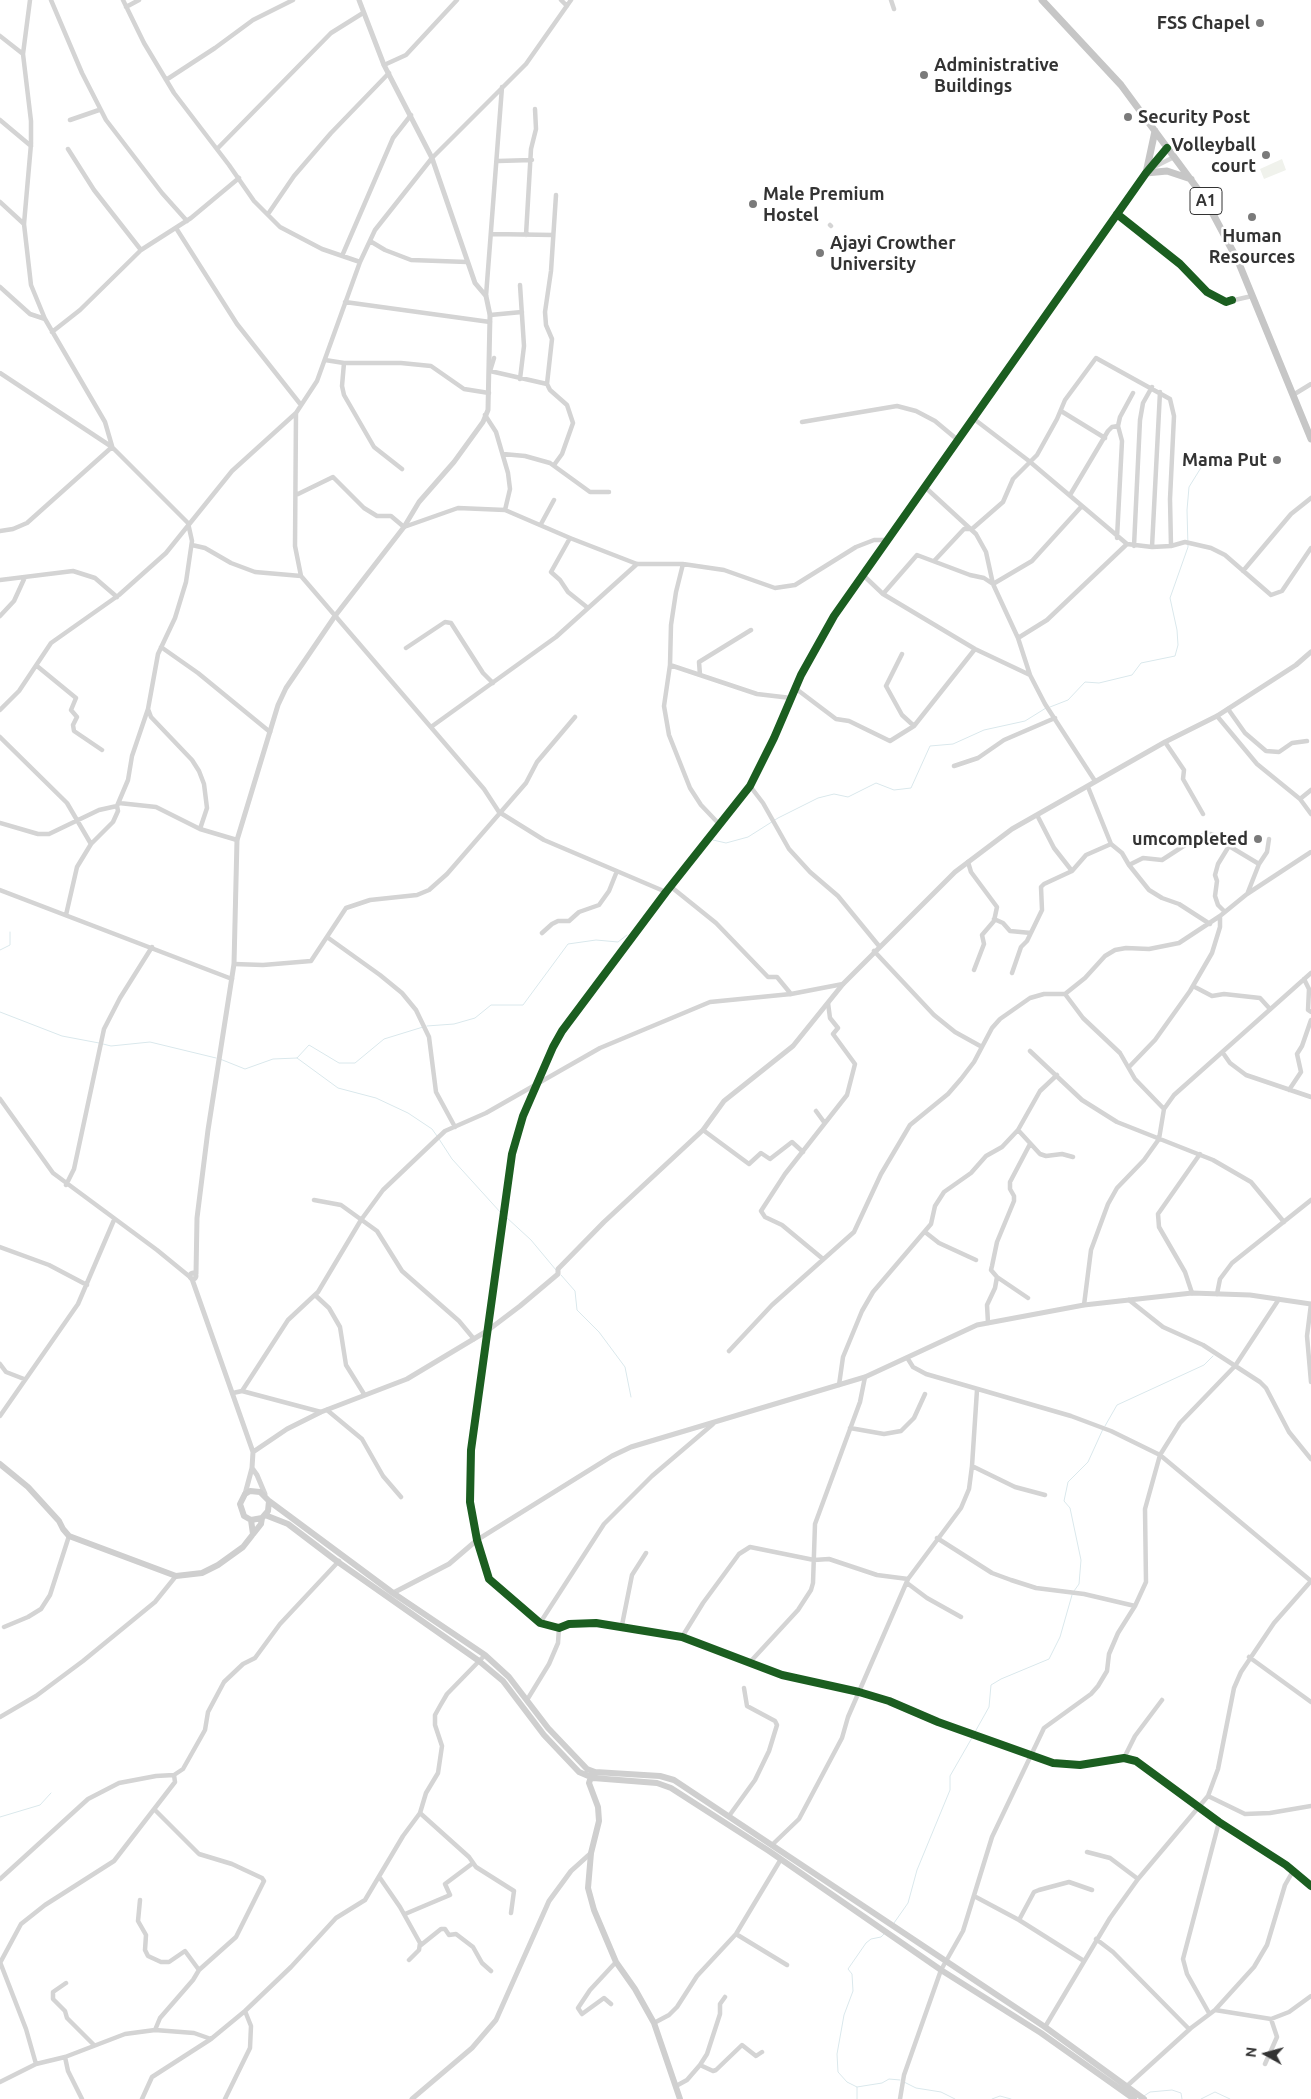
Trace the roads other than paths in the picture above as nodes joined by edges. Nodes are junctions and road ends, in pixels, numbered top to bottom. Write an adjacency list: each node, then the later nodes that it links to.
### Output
1 (30, 0): 17 (street)
2 (51, 0): 23 (street)
3 (123, 0): 13 (street)
4 (139, 0): 13 (street)
5 (293, 0): 20 (street)
6 (359, 0): 15 (street)
7 (457, 0): 18 (street)
8 (561, 0): 12 (street)
9 (571, 0): 12 (street)
10 (891, 0): 14 (street)
11 (1042, 0): 27 (highway, A1)
12 (567, 6): 21 (street)
13 (126, 7): 20 (street)
14 (894, 9)
15 (362, 13): 18 (street); 31 (street)
16 (0, 36): 17 (street)
17 (23, 54): 28 (street)
18 (384, 65): 19 (street)
19 (389, 74): 24 (street); 42 (street)
20 (166, 80): 31 (street)
21 (502, 87): 33 (street); 35 (street)
22 (535, 109): 34 (street)
23 (100, 110): 26 (street); 44 (street)
24 (411, 115): 33 (street); 52 (street)
25 (0, 120): 28 (street)
26 (70, 120)
27 (1154, 131): 29 (highway, A1); 37 (highway)
28 (31, 146): 45 (street)
29 (1167, 148): 32 (highway, A1); 36 (street)
30 (68, 149): 51 (street)
31 (217, 149): 38 (street)
32 (1174, 157): 36 (street); 39 (highway, A1)
33 (432, 158): 50 (street); 54 (street)
34 (532, 160): 35 (street); 48 (street)
35 (498, 161): 47 (street)
36 (1152, 168): 37 (street)
37 (1146, 173): 39 (highway); 43 (street)
38 (239, 178): 42 (street); 44 (street)
39 (1192, 179): 58 (highway, A1)
40 (556, 195): 49 (street)
41 (0, 202): 45 (street)
42 (268, 214): 52 (street)
43 (1117, 214): 58 (street); 82 (street)
44 (187, 220): 46 (street)
45 (24, 224): 62 (street)
46 (176, 228): 51 (street); 78 (street)
47 (492, 234): 48 (street); 57 (street)
48 (526, 235): 49 (street)
49 (553, 236): 71 (street)
50 (370, 241): 53 (street); 54 (street)
51 (141, 250): 64 (street)
52 (342, 256): 53 (street)
53 (360, 262): 59 (street)
54 (467, 262): 57 (street)
55 (520, 285): 60 (street)
56 (0, 286): 62 (street)
57 (486, 296): 61 (street)
58 (1252, 296): 77 (highway, A1)
59 (345, 302): 63 (street); 66 (street)
60 (522, 312): 61 (street); 70 (street)
61 (490, 315): 63 (street)
62 (44, 319): 64 (street)
63 (490, 322): 68 (street)
64 (52, 332): 88 (street)
65 (494, 358): 68 (street)
66 (325, 360): 67 (street); 78 (street)
67 (344, 363): 75 (street); 92 (street)
68 (490, 371): 70 (street); 75 (street)
69 (0, 373): 88 (street)
70 (520, 379): 71 (street)
71 (547, 384): 91 (street)
72 (1311, 384): 77 (street)
73 (1152, 387): 74 (street); 79 (street); 111 (street)
74 (1160, 392): 112 (street); 113 (street)
75 (489, 393): 81 (street)
76 (1133, 393): 84 (street)
77 (1293, 395): 86 (highway, A1)
78 (301, 405): 80 (street)
79 (1061, 411): 85 (street); 90 (street)
80 (296, 413): 95 (street); 101 (street)
81 (486, 415): 89 (street); 103 (street)
82 (974, 419): 87 (street); 90 (street)
83 (802, 422): 87 (street)
84 (1118, 426): 85 (street); 107 (street)
85 (1105, 438): 96 (street)
86 (1311, 439)
87 (958, 441): 93 (street)
88 (112, 447): 101 (street); 105 (street)
89 (503, 454): 91 (street); 100 (street)
90 (1028, 461): 96 (street); 104 (street)
91 (554, 465): 94 (street)
92 (402, 469)
93 (926, 488): 104 (street); 108 (street)
94 (610, 492)
95 (296, 495): 103 (street); 120 (street)
96 (1070, 495): 99 (street)
97 (1311, 498): 118 (street)
98 (554, 500): 102 (street)
99 (1080, 507): 107 (street); 123 (street)
100 (505, 510): 102 (street); 103 (street)
101 (188, 523): 110 (street); 125 (street)
102 (541, 524): 106 (street)
103 (404, 527): 128 (street)
104 (972, 529): 115 (street); 123 (street)
105 (0, 531)
106 (570, 538): 116 (street); 126 (street)
107 (1117, 538): 109 (street)
108 (888, 540): 117 (street); 119 (street)
109 (1127, 544): 111 (street); 130 (street)
110 (192, 545): 120 (street); 131 (street)
111 (1134, 546): 113 (street)
112 (1171, 546): 113 (street); 118 (street)
113 (1152, 547)
114 (1311, 548): 118 (street)
115 (935, 560): 123 (street); 124 (street)
116 (637, 564): 117 (street); 126 (street)
117 (683, 564): 136 (street)
118 (1243, 571)
119 (863, 575): 124 (street); 141 (street)
120 (302, 576): 128 (street)
121 (25, 577): 122 (street); 125 (street); 127 (street)
122 (0, 580)
123 (993, 584): 130 (street)
124 (883, 594): 133 (street)
125 (117, 597): 137 (street)
126 (588, 608): 140 (street)
127 (0, 616)
128 (335, 616): 150 (street); 151 (street)
129 (751, 630): 138 (street)
130 (1018, 638): 139 (street)
131 (161, 647): 143 (street); 151 (street)
132 (406, 648): 140 (street)
133 (976, 649): 139 (street); 149 (street)
134 (1311, 652): 144 (street)
135 (902, 654): 149 (street)
136 (670, 665): 138 (street); 169 (street)
137 (37, 666): 145 (street); 155 (street)
138 (700, 675): 142 (street)
139 (1030, 675): 148 (street)
140 (493, 683): 150 (street)
141 (795, 688): 142 (street); 149 (street)
142 (791, 698): 158 (street)
143 (148, 709): 162 (street); 170 (street)
144 (1228, 709): 146 (street); 154 (street)
145 (0, 710)
146 (1217, 716): 153 (street); 161 (street)
147 (575, 717): 163 (street)
148 (1055, 718): 156 (street); 157 (street)
149 (914, 726)
150 (431, 727): 163 (street)
151 (270, 732): 172 (street)
152 (0, 737): 167 (street)
153 (1166, 742): 157 (street); 164 (street)
154 (1307, 742)
155 (102, 750)
156 (954, 766)
157 (1095, 781): 159 (street)
158 (750, 786): 169 (street); 194 (street)
159 (1088, 787): 166 (street); 174 (street)
160 (1311, 790): 161 (street)
161 (1300, 799): 165 (street)
162 (118, 805): 167 (street); 170 (street); 173 (street)
163 (499, 812): 180 (street); 193 (street)
164 (1203, 814)
165 (1311, 814)
166 (1037, 815): 177 (street); 181 (street)
167 (78, 820): 168 (street); 173 (street)
168 (0, 823)
169 (720, 825): 182 (street)
170 (200, 829): 172 (street)
171 (1269, 839): 178 (street)
172 (237, 840): 197 (street)
173 (92, 844): 187 (street)
174 (1111, 844): 179 (street); 181 (street)
175 (1229, 846): 178 (street); 179 (street); 186 (street)
176 (1311, 852): 185 (street)
177 (968, 862): 189 (street); 194 (street)
178 (1258, 864): 185 (street)
179 (1129, 865): 190 (street)
180 (617, 871): 184 (street); 191 (street)
181 (1072, 871): 192 (street)
182 (670, 886): 184 (street); 205 (street)
183 (0, 890): 187 (street)
184 (666, 892): 216 (street)
185 (1247, 894): 186 (street)
186 (1225, 912): 188 (street)
187 (66, 915): 195 (street)
188 (1220, 916): 190 (street); 204 (street)
189 (994, 919): 192 (street); 198 (street)
190 (1210, 924): 206 (street)
191 (542, 933)
192 (1031, 933): 199 (street)
193 (327, 936): 197 (street); 223 (street)
194 (879, 946): 196 (street)
195 (152, 947): 201 (street); 231 (street)
196 (874, 951): 203 (street); 211 (street)
197 (234, 964): 201 (street)
198 (974, 970)
199 (1012, 973)
200 (1311, 973): 202 (street)
201 (232, 979): 241 (street)
202 (1304, 979): 208 (street); 209 (street)
203 (843, 984): 205 (street); 207 (street)
204 (1193, 986): 208 (street); 214 (street)
205 (791, 994): 216 (street)
206 (1065, 994): 211 (street); 214 (street)
207 (828, 1003): 222 (street); 224 (street)
208 (1270, 1009): 213 (street)
209 (1311, 1012)
210 (1311, 1020): 217 (street)
211 (982, 1047): 239 (street)
212 (1030, 1051): 215 (street)
213 (1223, 1053): 217 (street); 220 (street)
214 (1129, 1067): 220 (street)
215 (1057, 1075): 225 (street); 226 (street)
216 (537, 1085): 223 (street); 253 (street)
217 (1289, 1090): 218 (street)
218 (1311, 1097)
219 (0, 1099): 231 (street)
220 (1164, 1109): 226 (street)
221 (816, 1111): 222 (street)
222 (824, 1122): 228 (street)
223 (456, 1127): 235 (street)
224 (703, 1130): 228 (street); 253 (street)
225 (1018, 1130): 227 (street); 237 (street)
226 (1158, 1139): 229 (street); 251 (street)
227 (1030, 1144): 230 (street); 242 (street)
228 (803, 1152): 239 (street)
229 (1200, 1154): 236 (street); 244 (street)
230 (1073, 1157)
231 (66, 1185): 234 (street)
232 (314, 1200): 235 (street)
233 (1311, 1200): 236 (street)
234 (114, 1220): 241 (street); 243 (street)
235 (362, 1220): 246 (street); 254 (street)
236 (1284, 1222): 245 (street)
237 (925, 1232): 240 (street); 262 (street)
238 (0, 1246): 243 (street)
239 (823, 1259): 255 (street)
240 (976, 1260)
241 (193, 1276): 265 (street)
242 (997, 1277): 247 (street); 252 (street)
243 (87, 1286): 260 (street)
244 (1192, 1294): 245 (street); 249 (street)
245 (1217, 1294): 248 (street)
246 (315, 1296): 264 (street); 266 (street)
247 (1028, 1298)
248 (1279, 1299): 250 (street); 258 (street)
249 (1129, 1300): 251 (street); 258 (street)
250 (1311, 1304): 261 (street)
251 (1084, 1305): 252 (street)
252 (988, 1323): 256 (street)
253 (487, 1331): 254 (street); 289 (street)
254 (474, 1339): 266 (street)
255 (730, 1351)
256 (908, 1359): 259 (street); 263 (street)
257 (0, 1364): 260 (street)
258 (1235, 1366): 274 (street); 275 (street)
259 (866, 1377): 262 (street); 272 (street)
260 (24, 1379): 270 (street)
261 (1311, 1382)
262 (839, 1385): 271 (street)
263 (977, 1390): 274 (street); 277 (street)
264 (242, 1391): 265 (street); 269 (street)
265 (232, 1393): 273 (street)
266 (364, 1394): 268 (street)
267 (925, 1394): 272 (street)
268 (327, 1410): 269 (street); 282 (street)
269 (321, 1412): 273 (street)
270 (0, 1416)
271 (713, 1424): 289 (street); 301 (street)
272 (850, 1428): 292 (street)
273 (253, 1452): 278 (street)
274 (1160, 1456): 296 (street); 299 (street)
275 (1311, 1460)
276 (0, 1464): 287 (main road)
277 (972, 1466): 281 (street); 288 (street)
278 (252, 1468): 279 (street); 280 (street)
279 (245, 1494): 280 (main road); 285 (main road)
280 (265, 1494): 283 (main road)
281 (1045, 1495)
282 (402, 1497)
283 (269, 1501): 284 (main road); 291 (main road)
284 (264, 1517): 285 (main road); 286 (main road); 293 (main road)
285 (251, 1520): 286 (main road)
286 (253, 1534): 294 (main road)
287 (69, 1536): 294 (main road); 303 (street)
288 (937, 1538): 295 (street); 299 (street)
289 (478, 1540): 298 (street); 301 (street)
290 (646, 1554): 302 (street)
291 (343, 1556): 293 (street); 297 (main road)
292 (814, 1560): 295 (street); 305 (street); 309 (street)
293 (338, 1562): 297 (main road); 319 (street)
294 (176, 1576): 315 (street)
295 (908, 1581): 300 (street); 311 (street)
296 (1311, 1581): 307 (street)
297 (375, 1584): 298 (main road); 308 (main road)
298 (393, 1593): 306 (main road)
299 (1135, 1606): 316 (street)
300 (961, 1617)
301 (540, 1623): 304 (street)
302 (622, 1625): 304 (street); 305 (street)
303 (4, 1627)
304 (559, 1628): 312 (street)
305 (682, 1637): 309 (street)
306 (485, 1655): 308 (street); 312 (main road)
307 (1249, 1657): 314 (street); 320 (street)
308 (479, 1661): 318 (main road); 324 (street)
309 (750, 1661): 311 (street)
310 (744, 1688): 325 (street)
311 (859, 1692): 316 (street); 328 (street)
312 (527, 1700): 318 (main road)
313 (1162, 1700): 317 (street)
314 (1311, 1702)
315 (0, 1716)
316 (1031, 1756): 317 (street); 339 (street)
317 (1124, 1758): 322 (street)
318 (592, 1774): 325 (main road); 327 (main road); 330 (main road)
319 (174, 1775): 323 (street); 335 (street)
320 (1208, 1796): 321 (street); 322 (street)
321 (1311, 1806)
322 (1198, 1807): 326 (street); 336 (street)
323 (154, 1809): 353 (street); 355 (street)
324 (420, 1813): 332 (street); 334 (street)
325 (729, 1816): 327 (main road)
326 (1218, 1822): 333 (street); 364 (street)
327 (743, 1830): 328 (main road); 331 (main road)
328 (773, 1844): 343 (main road)
329 (1087, 1852): 336 (street)
330 (591, 1853): 351 (main road); 385 (street)
331 (781, 1859): 343 (main road); 345 (street)
332 (473, 1863): 341 (street); 342 (street)
333 (1293, 1871): 337 (street); 362 (street)
334 (380, 1878): 342 (street); 363 (street)
335 (0, 1879)
336 (1138, 1879): 347 (street)
337 (1311, 1886)
338 (1092, 1890): 344 (street)
339 (974, 1896): 344 (street); 352 (street)
340 (140, 1900): 355 (street)
341 (511, 1913)
342 (404, 1914): 348 (street)
343 (874, 1919): 346 (main road)
344 (1019, 1920): 350 (street)
345 (736, 1934): 354 (street); 366 (street)
346 (899, 1936): 352 (main road); 357 (main road)
347 (1096, 1939): 350 (street); 368 (street)
348 (421, 1945): 349 (street); 356 (street)
349 (409, 1960)
350 (1084, 1960): 367 (street)
351 (616, 1962): 361 (street); 366 (main road)
352 (946, 1962): 357 (street); 367 (main road)
353 (0, 1963): 374 (street)
354 (787, 1965)
355 (199, 1970): 369 (street)
356 (491, 1970)
357 (941, 1970): 377 (main road); 387 (street)
358 (66, 1983): 371 (street)
359 (1311, 1996): 365 (street)
360 (725, 1998): 376 (street)
361 (611, 2004)
362 (1216, 2010): 364 (street); 365 (street)
363 (245, 2011): 370 (street); 384 (street)
364 (1209, 2013): 368 (street)
365 (1270, 2019): 375 (street)
366 (654, 2023): 379 (main road)
367 (1045, 2027): 377 (main road)
368 (1189, 2029): 380 (street)
369 (155, 2030): 370 (street); 371 (street)
370 (211, 2039): 383 (street)
371 (94, 2045): 373 (street)
372 (762, 2052): 376 (street)
373 (65, 2057): 374 (street); 382 (street)
374 (36, 2064): 378 (street)
375 (1265, 2064)
376 (700, 2065): 379 (street)
377 (1103, 2072): 380 (main road); 381 (main road)
378 (0, 2082)
379 (676, 2086): 386 (main road)
380 (1127, 2086): 381 (main road)
381 (1133, 2095): 388 (main road)
382 (82, 2099)
383 (142, 2099)
384 (225, 2099)
385 (412, 2099)
386 (680, 2099)
387 (900, 2099)
388 (1144, 2099)

